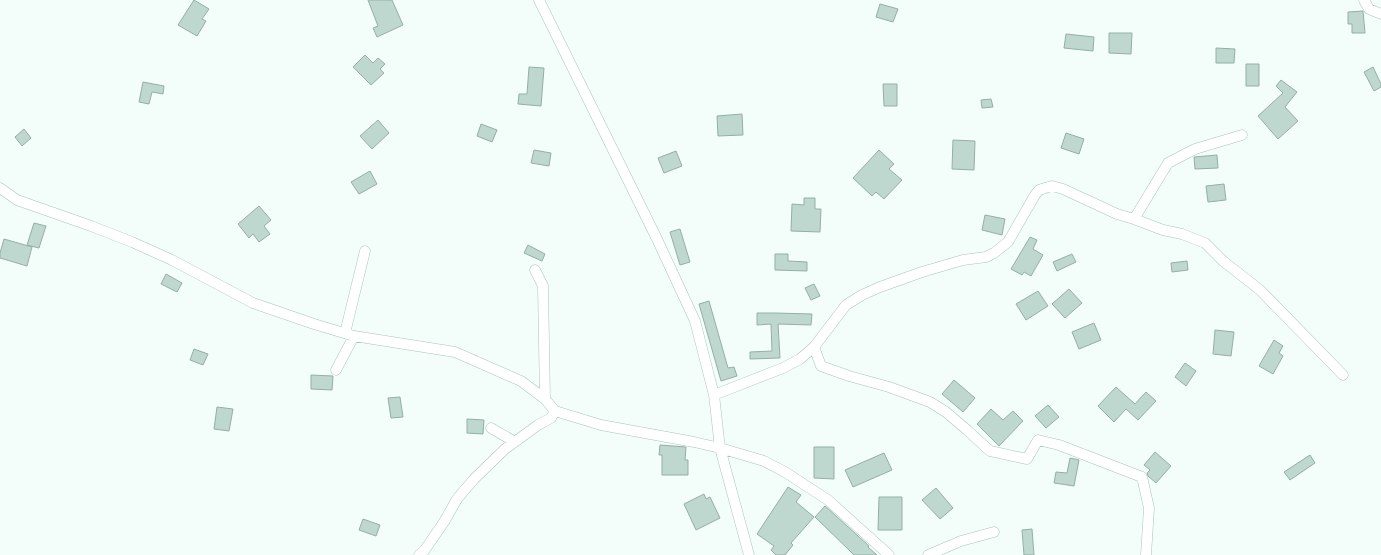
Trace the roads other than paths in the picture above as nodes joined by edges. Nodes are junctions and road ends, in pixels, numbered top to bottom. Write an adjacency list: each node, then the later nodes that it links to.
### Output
1 (539, 0): 13 (street)
2 (1364, 0): 3 (street)
3 (1381, 14)
4 (1242, 135): 6 (street)
5 (0, 188): 9 (street)
6 (1134, 219): 10 (street); 12 (street)
7 (365, 251): 9 (street)
8 (535, 270): 14 (street)
9 (349, 334): 11 (street); 14 (street)
10 (814, 348): 13 (street); 24 (street)
11 (336, 370)
12 (1343, 375)
13 (714, 395): 18 (street)
14 (545, 398): 15 (street)
15 (555, 411): 17 (street); 18 (street)
16 (491, 428): 17 (street)
17 (515, 442): 20 (street)
18 (720, 448): 21 (street); 22 (street)
19 (994, 532): 23 (street)
20 (419, 555)
21 (749, 555)
22 (889, 555)
23 (928, 555)
24 (1146, 555)

